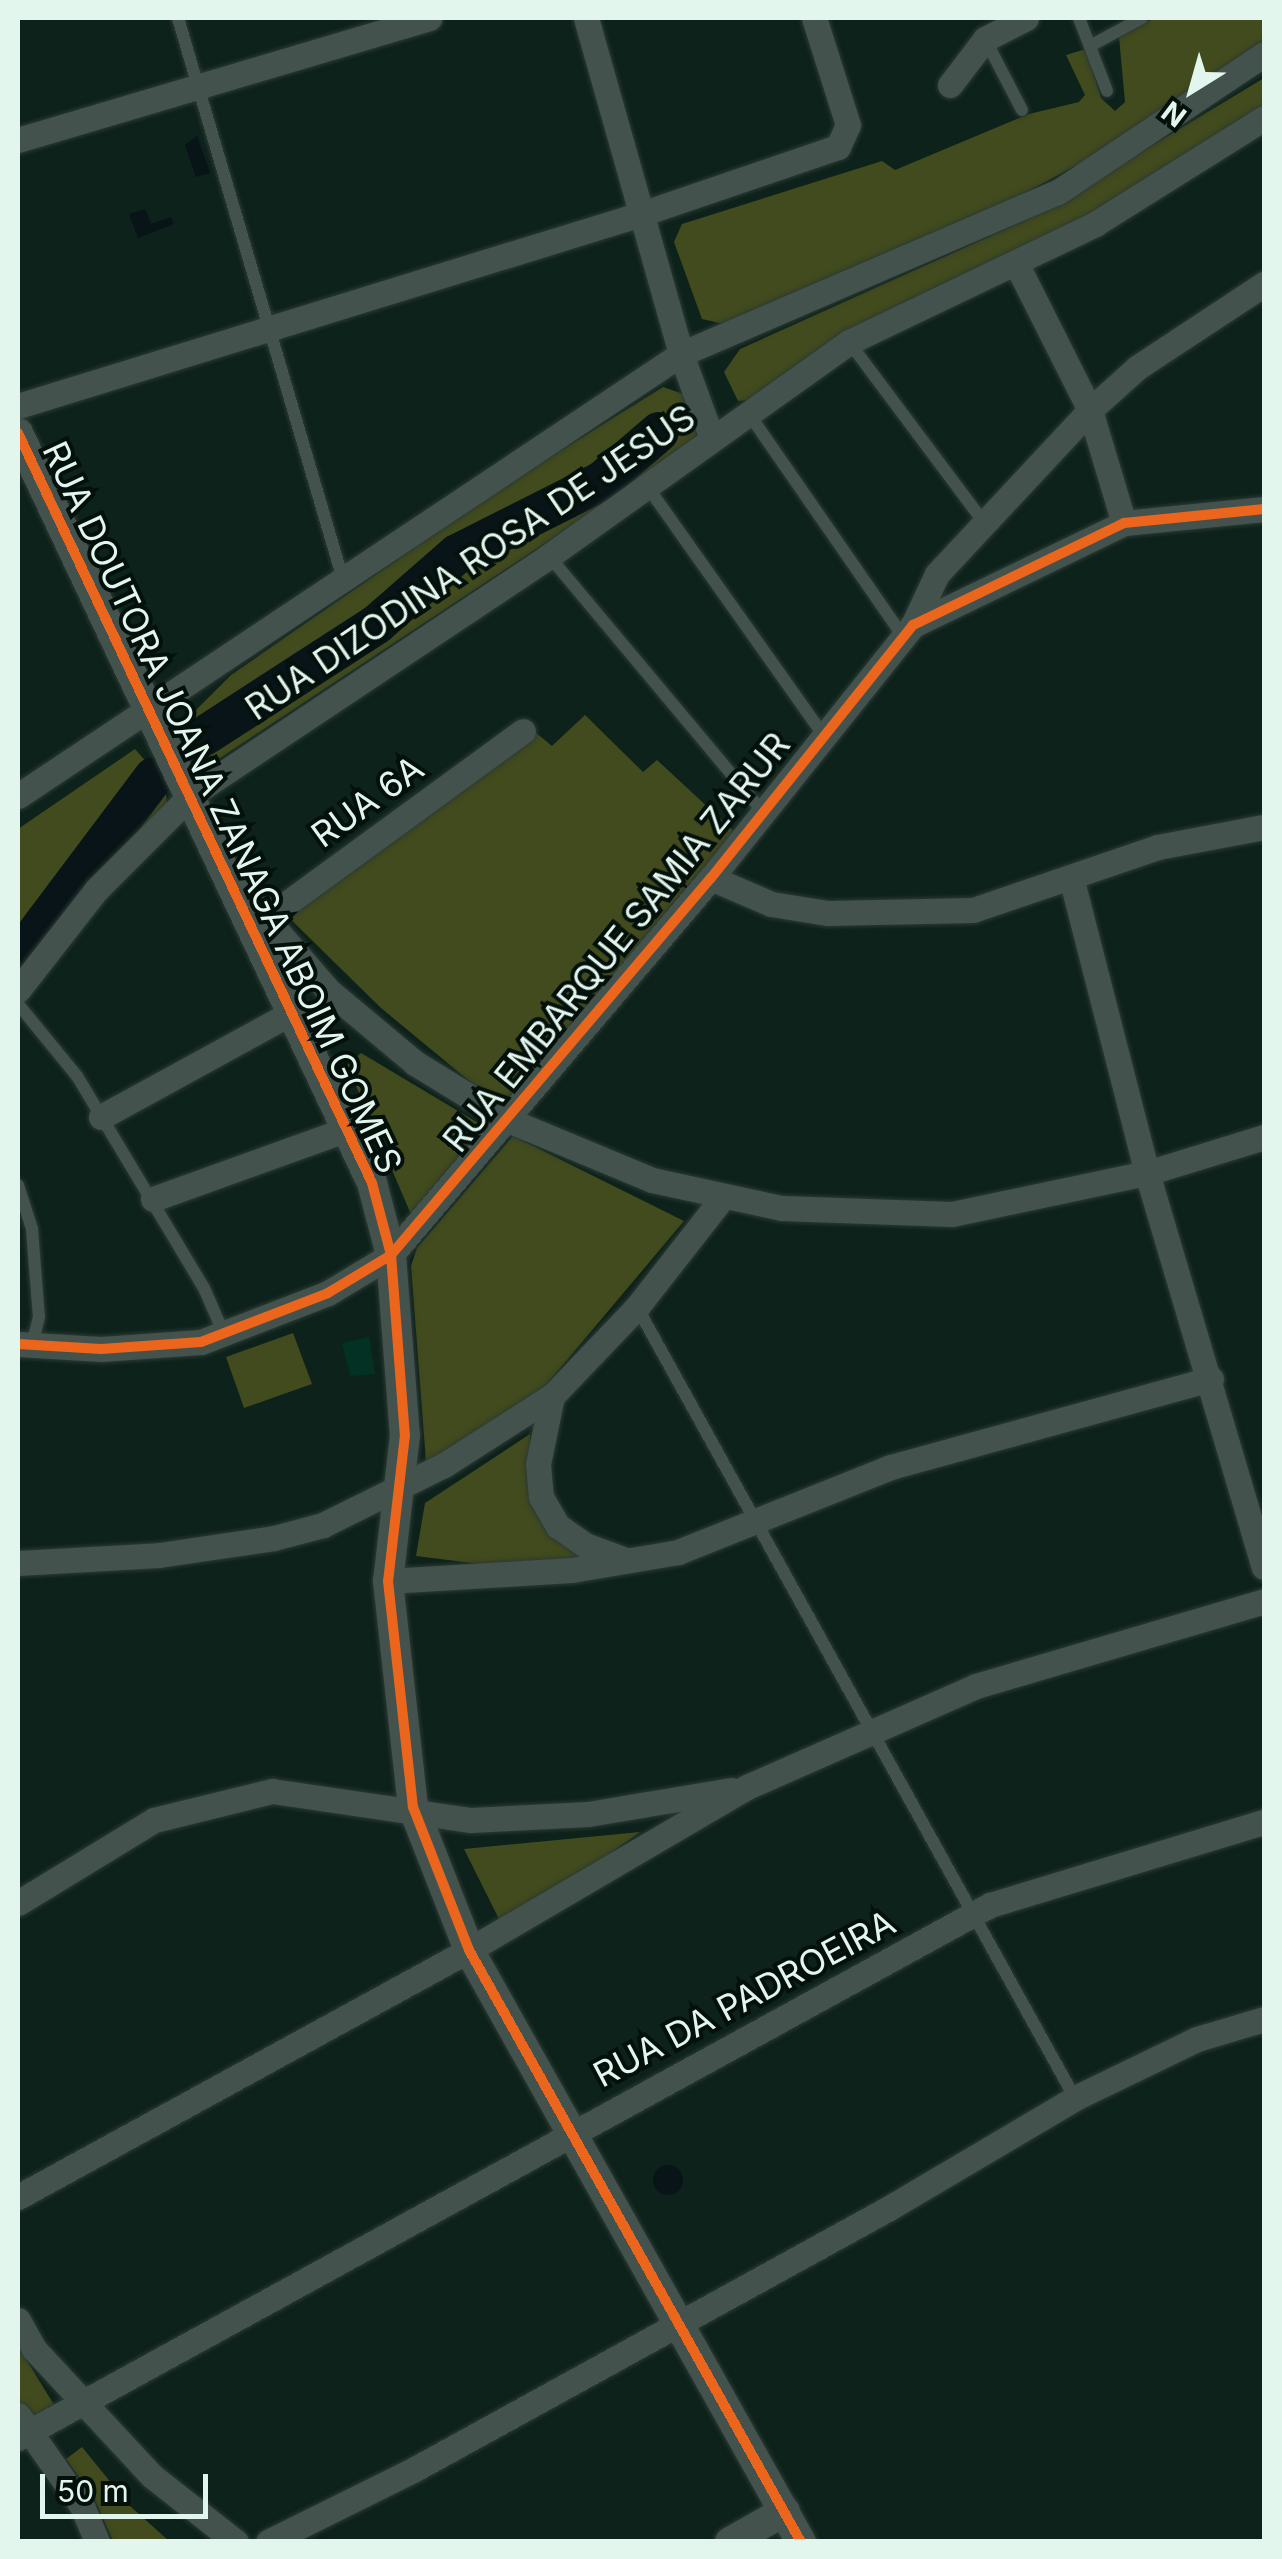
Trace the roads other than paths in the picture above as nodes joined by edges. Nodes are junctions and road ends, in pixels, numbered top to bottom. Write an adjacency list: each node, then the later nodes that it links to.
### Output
1 (178, 18): 12 (lane)
2 (429, 18): 12 (street)
3 (586, 18): 17 (street)
4 (814, 18): 17 (street)
5 (1026, 18): 8 (street)
6 (1079, 18): 9 (lane)
7 (1142, 18): 9 (lane)
8 (985, 39): 11 (street); 14 (lane)
9 (1090, 46): 13 (lane)
10 (1264, 54): 22 (street)
11 (950, 86)
12 (199, 87): 16 (street); 20 (lane)
13 (1107, 91)
14 (1022, 110)
15 (1264, 118): 18 (street, RUA DIZODINA ROSA DE JESUS)
16 (18, 140)
17 (644, 213): 20 (street); 22 (street)
18 (1016, 263): 21 (street, RUA DIZODINA ROSA DE JESUS); 24 (street)
19 (1264, 284): 24 (street)
20 (270, 331): 23 (street); 33 (lane)
21 (848, 342): 25 (street, RUA DIZODINA ROSA DE JESUS); 30 (lane)
22 (681, 354): 27 (street); 33 (street)
23 (18, 406)
24 (1090, 410): 30 (street); 31 (street)
25 (750, 414): 27 (street, RUA DIZODINA ROSA DE JESUS); 34 (lane)
26 (18, 433): 35 (street, RUA DOUTORA JOANA ZANAGA ABOIM GOMES)
27 (712, 439): 28 (street, RUA DIZODINA ROSA DE JESUS)
28 (647, 486): 32 (street, RUA DIZODINA ROSA DE JESUS); 37 (lane)
29 (1264, 510): 31 (street)
30 (984, 521): 34 (street)
31 (1124, 523): 34 (street)
32 (549, 556): 38 (street, RUA DIZODINA ROSA DE JESUS); 40 (lane)
33 (342, 576): 35 (street)
34 (908, 630): 37 (street, RUA EMBARQUE SAMIA ZARUR)
35 (151, 712): 38 (street, RUA DOUTORA JOANA ZANAGA ABOIM GOMES); 39 (street)
36 (523, 731): 44 (street, RUA 6A)
37 (822, 733): 40 (street, RUA EMBARQUE SAMIA ZARUR)
38 (190, 795): 44 (street, RUA DOUTORA JOANA ZANAGA ABOIM GOMES); 45 (street, RUA DIZODINA ROSA DE JESUS)
39 (18, 796)
40 (764, 813): 42 (street, RUA EMBARQUE SAMIA ZARUR)
41 (1264, 827): 43 (street)
42 (711, 878): 43 (street); 49 (street, RUA EMBARQUE SAMIA ZARUR)
43 (1072, 882): 52 (street)
44 (258, 924): 47 (street, RUA DOUTORA JOANA ZANAGA ABOIM GOMES); 49 (street)
45 (18, 990)
46 (18, 1004): 48 (lane)
47 (295, 1011): 48 (street); 50 (street, RUA DOUTORA JOANA ZANAGA ABOIM GOMES)
48 (101, 1118): 55 (lane)
49 (508, 1120): 54 (street); 56 (street, RUA EMBARQUE SAMIA ZARUR)
50 (350, 1128): 55 (street); 56 (street, RUA DOUTORA JOANA ZANAGA ABOIM GOMES)
51 (1264, 1137): 52 (street)
52 (1147, 1173): 54 (street); 60 (street)
53 (18, 1185): 59 (lane)
54 (723, 1197): 57 (street)
55 (153, 1199): 58 (lane)
56 (392, 1255): 58 (street, RUA EMBARQUE SAMIA ZARUR); 62 (street, RUA DOUTORA JOANA ZANAGA ABOIM GOMES)
57 (637, 1307): 61 (street); 63 (lane)
58 (224, 1334): 59 (street, RUA EMBARQUE SAMIA ZARUR)
59 (25, 1345)
60 (1211, 1378): 63 (street); 66 (street)
61 (552, 1396): 62 (street); 64 (street)
62 (400, 1486): 65 (street); 67 (street, RUA DOUTORA JOANA ZANAGA ABOIM GOMES)
63 (757, 1516): 64 (street); 69 (lane)
64 (631, 1562): 67 (street)
65 (18, 1563)
66 (1264, 1568)
67 (388, 1581): 71 (street, RUA DOUTORA JOANA ZANAGA ABOIM GOMES)
68 (1264, 1601): 69 (street)
69 (868, 1732): 70 (street); 74 (lane)
70 (747, 1787): 71 (street); 75 (street)
71 (414, 1807): 73 (street); 75 (street, RUA DOUTORA JOANA ZANAGA ABOIM GOMES)
72 (1264, 1822): 74 (street, RUA DA PADROEIRA)
73 (18, 1903)
74 (970, 1916): 77 (lane); 78 (street, RUA DA PADROEIRA)
75 (469, 1950): 78 (street, RUA DOUTORA JOANA ZANAGA ABOIM GOMES); 79 (street)
76 (1264, 2019): 77 (street)
77 (1075, 2098): 81 (street)
78 (573, 2131): 81 (street, RUA DOUTORA JOANA ZANAGA ABOIM GOMES); 82 (street, RUA DA PADROEIRA)
79 (18, 2197)
80 (18, 2320): 82 (street)
81 (680, 2320): 84 (street, RUA DOUTORA JOANA ZANAGA ABOIM GOMES); 87 (street)
82 (84, 2401): 83 (street, RUA DA PADROEIRA); 86 (street)
83 (22, 2427): 85 (street)
84 (785, 2511): 88 (street); 89 (street, RUA DOUTORA JOANA ZANAGA ABOIM GOMES)
85 (96, 2542)
86 (236, 2542)
87 (268, 2542)
88 (730, 2542)
89 (802, 2542)

